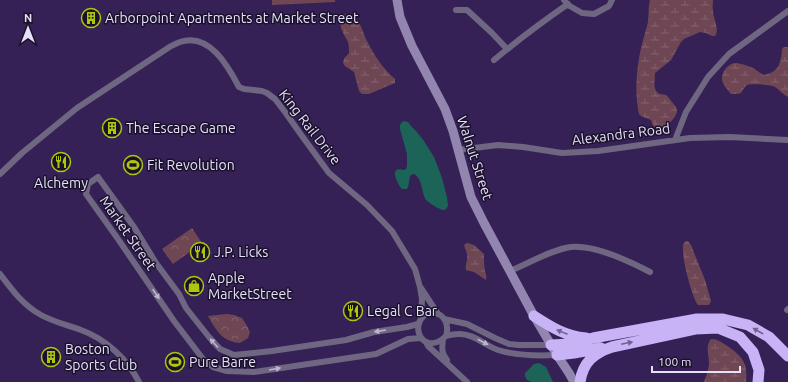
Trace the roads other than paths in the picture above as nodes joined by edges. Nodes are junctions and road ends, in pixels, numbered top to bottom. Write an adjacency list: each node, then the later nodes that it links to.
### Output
1 (397, 0): 10 (main road, Walnut Street)
2 (612, 0): 3 (street)
3 (566, 2): 6 (street)
4 (456, 10): 6 (street)
5 (788, 11): 8 (street)
6 (507, 49): 7 (street)
7 (494, 60)
8 (675, 140): 9 (street, Alexandra Road); 10 (street, Alexandra Road)
9 (788, 140)
10 (458, 150): 12 (main road, Walnut Street)
11 (0, 174): 15 (street, King Rail Drive)
12 (510, 271): 13 (street); 17 (main road, Walnut Street)
13 (650, 272)
14 (0, 274): 28 (street)
15 (420, 287): 16 (street, King Rail Drive); 19 (street, King Rail Drive)
16 (438, 314): 18 (street); 19 (street, Market Street)
17 (534, 316): 22 (highway, one-way to 17); 25 (main road, Walnut Street)
18 (444, 319): 20 (street); 25 (street)
19 (420, 321): 21 (street); 21 (street, Market Street, one-way to 21)
20 (444, 337): 23 (street); 25 (street, one-way to 25); 27 (street)
21 (421, 338): 23 (street)
22 (593, 338): 25 (highway); 26 (highway, one-way to 22)
23 (426, 342): 27 (street)
24 (612, 347): 25 (highway); 31 (highway); 32 (highway, one-way to 32)
25 (554, 350): 30 (main road, Walnut Street)
26 (788, 356)
27 (451, 367): 29 (street)
28 (139, 382)
29 (467, 382)
30 (574, 382)
31 (580, 382)
32 (758, 382)

